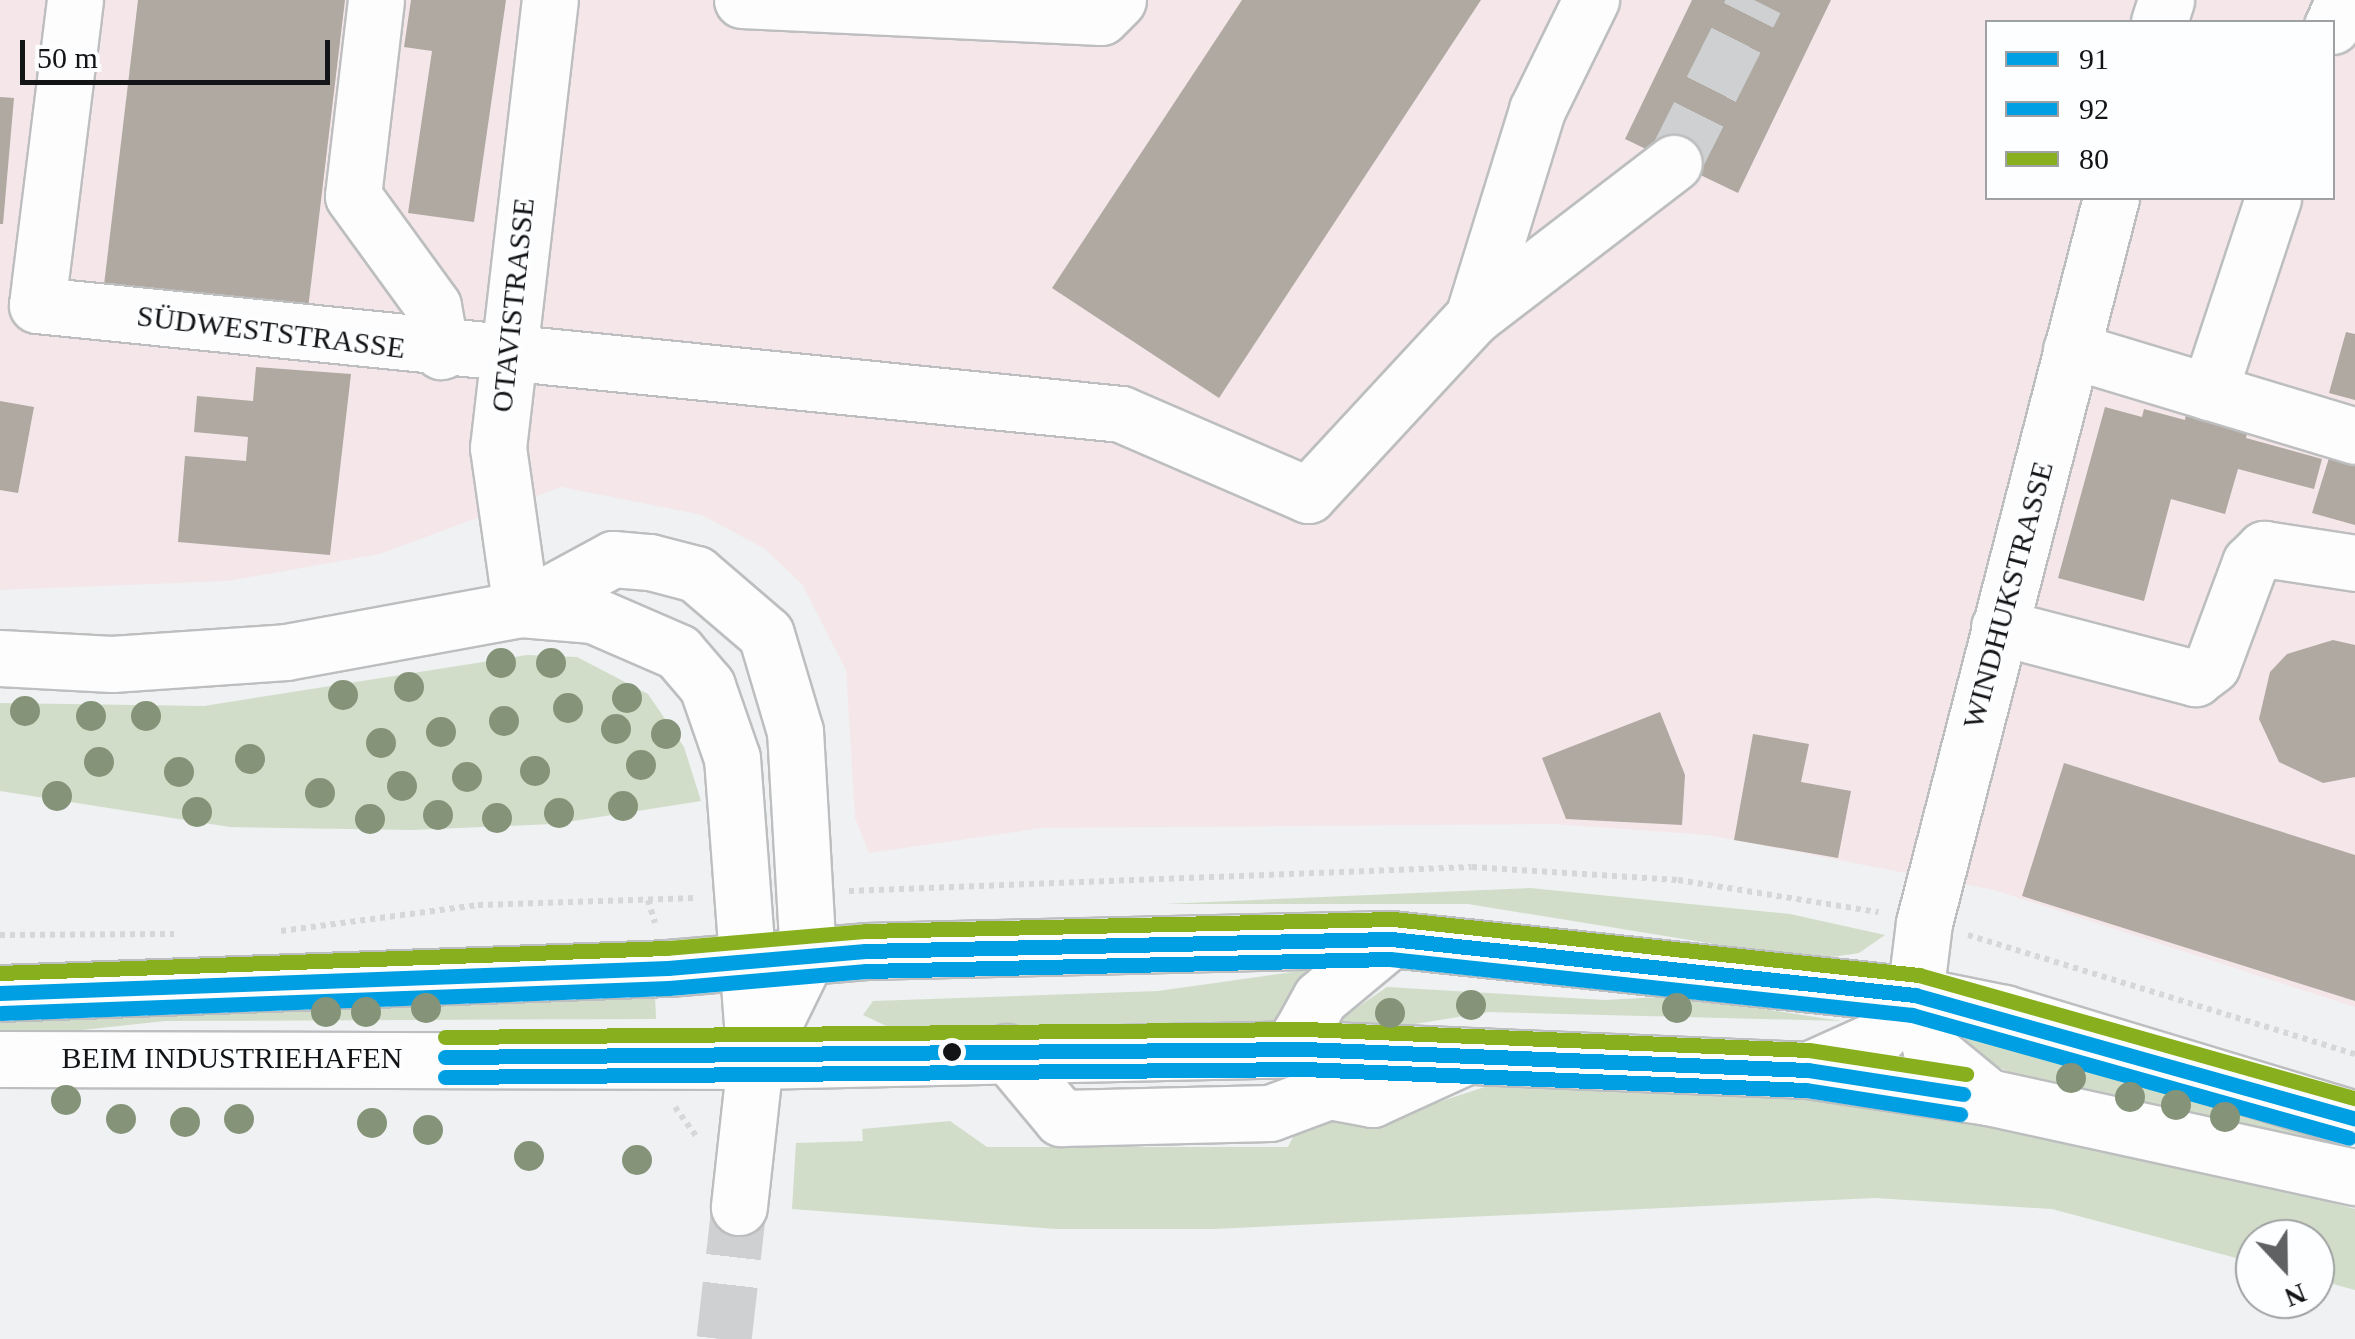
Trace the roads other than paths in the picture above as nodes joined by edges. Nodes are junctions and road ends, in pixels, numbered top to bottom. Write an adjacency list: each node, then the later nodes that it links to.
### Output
1 (75, 0): 12 (main road, SÜDWESTSTRASSE)
2 (376, 0): 12 (main road)
3 (550, 0): 13 (main road, OTAVISTRASSE)
4 (742, 0): 5 (main road)
5 (1118, 0)
6 (1591, 0): 10 (main road)
7 (1674, 163): 10 (main road)
8 (2110, 200): 11 (main road, WINDHUKSTRASSE)
9 (2271, 200): 14 (main road)
10 (1473, 317): 13 (main road, SÜDWESTSTRASSE)
11 (2071, 350): 14 (main road); 18 (main road, WINDHUKSTRASSE)
12 (440, 352): 13 (main road, SÜDWESTSTRASSE)
13 (506, 359): 17 (main road, OTAVISTRASSE)
14 (2209, 392): 15 (main road)
15 (2355, 436)
16 (2355, 564): 18 (main road)
17 (520, 609): 19 (main road); 21 (main road); 22 (main road)
18 (1999, 627): 24 (main road, WINDHUKSTRASSE)
19 (0, 658)
20 (1391, 939): 21 (main road); 24 (main road); 27 (main road)
21 (808, 954): 22 (main road); 26 (main road)
22 (746, 957): 23 (main road); 26 (main road)
23 (0, 993)
24 (1914, 995): 28 (main road, WINDHUKSTRASSE); 29 (main road); 30 (main road)
25 (0, 1059): 26 (main road, BEIM INDUSTRIEHAFEN)
26 (756, 1061): 27 (main road, BEIM INDUSTRIEHAFEN); 32 (main road)
27 (1316, 1070): 28 (main road, BEIM INDUSTRIEHAFEN)
28 (1808, 1070): 29 (main road, BEIM INDUSTRIEHAFEN)
29 (1988, 1098): 31 (main road, BEIM INDUSTRIEHAFEN)
30 (2355, 1120)
31 (2355, 1177)
32 (739, 1207)

